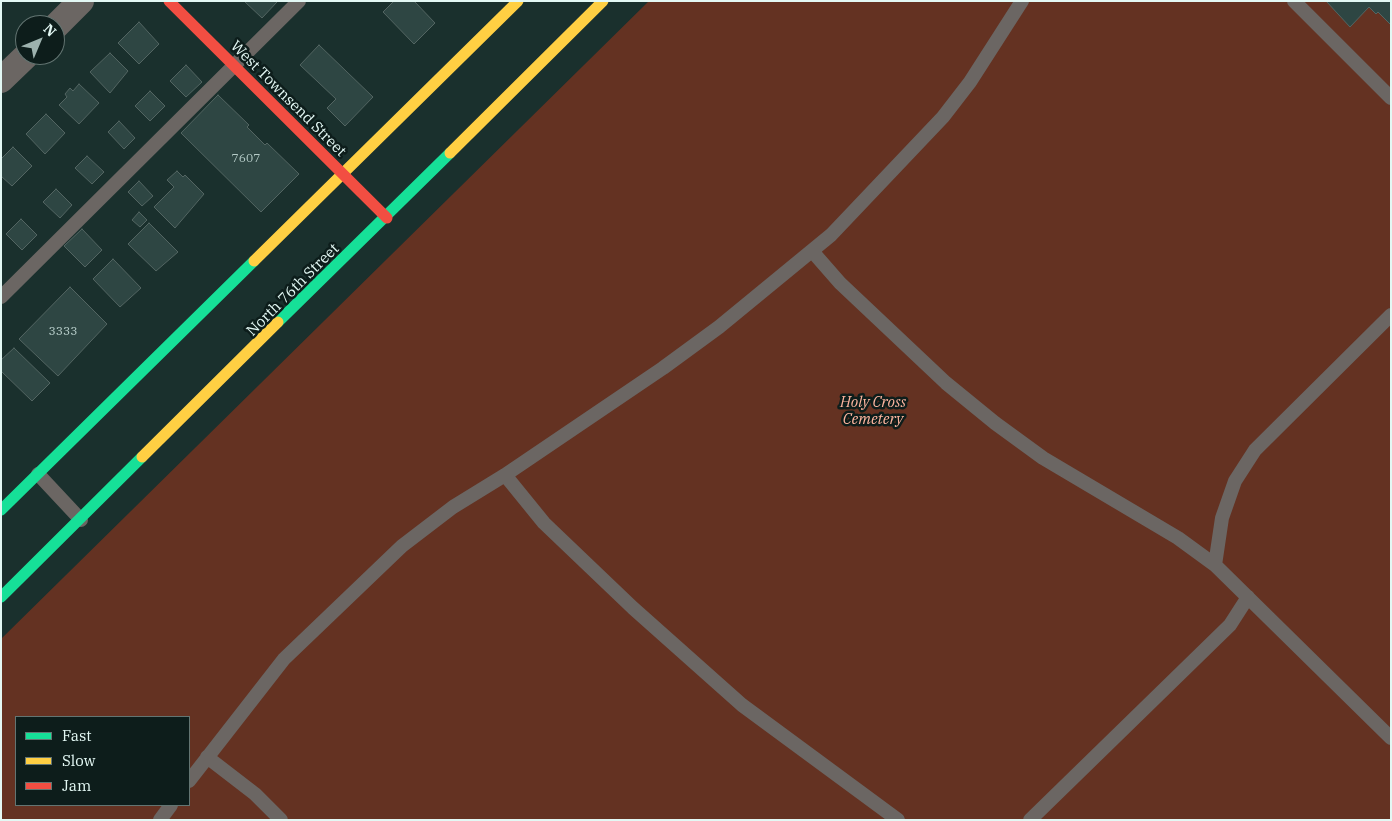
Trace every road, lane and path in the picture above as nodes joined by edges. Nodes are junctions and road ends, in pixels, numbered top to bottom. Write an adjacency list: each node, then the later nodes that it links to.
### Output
1 (81, 1): 8 (street)
2 (169, 1): 10 (main road, West Townsend Street)
3 (299, 1): 10 (lane)
4 (518, 1): 13 (main road)
5 (603, 1): 14 (main road, North 76th Street)
6 (1022, 1): 15 (lane)
7 (1294, 1): 12 (lane)
8 (65, 17)
9 (16, 65): 11 (street)
10 (235, 65): 13 (main road, West Townsend Street); 16 (lane)
11 (1, 80)
12 (1391, 98)
13 (343, 176): 14 (main road, West Townsend Street); 18 (main road)
14 (387, 218): 21 (main road, North 76th Street)
15 (812, 251): 19 (lane); 22 (lane)
16 (1, 297)
17 (1391, 315): 22 (lane)
18 (38, 474): 20 (main road); 21 (lane)
19 (505, 475): 26 (lane); 31 (lane)
20 (1, 510)
21 (81, 520): 23 (main road, North 76th Street)
22 (1215, 565): 24 (lane)
23 (1, 597)
24 (1248, 598): 25 (lane); 32 (lane)
25 (1391, 738)
26 (207, 757): 27 (lane); 30 (lane)
27 (190, 780)
28 (170, 806): 29 (lane)
29 (160, 820)
30 (281, 820)
31 (898, 820)
32 (1030, 820)

